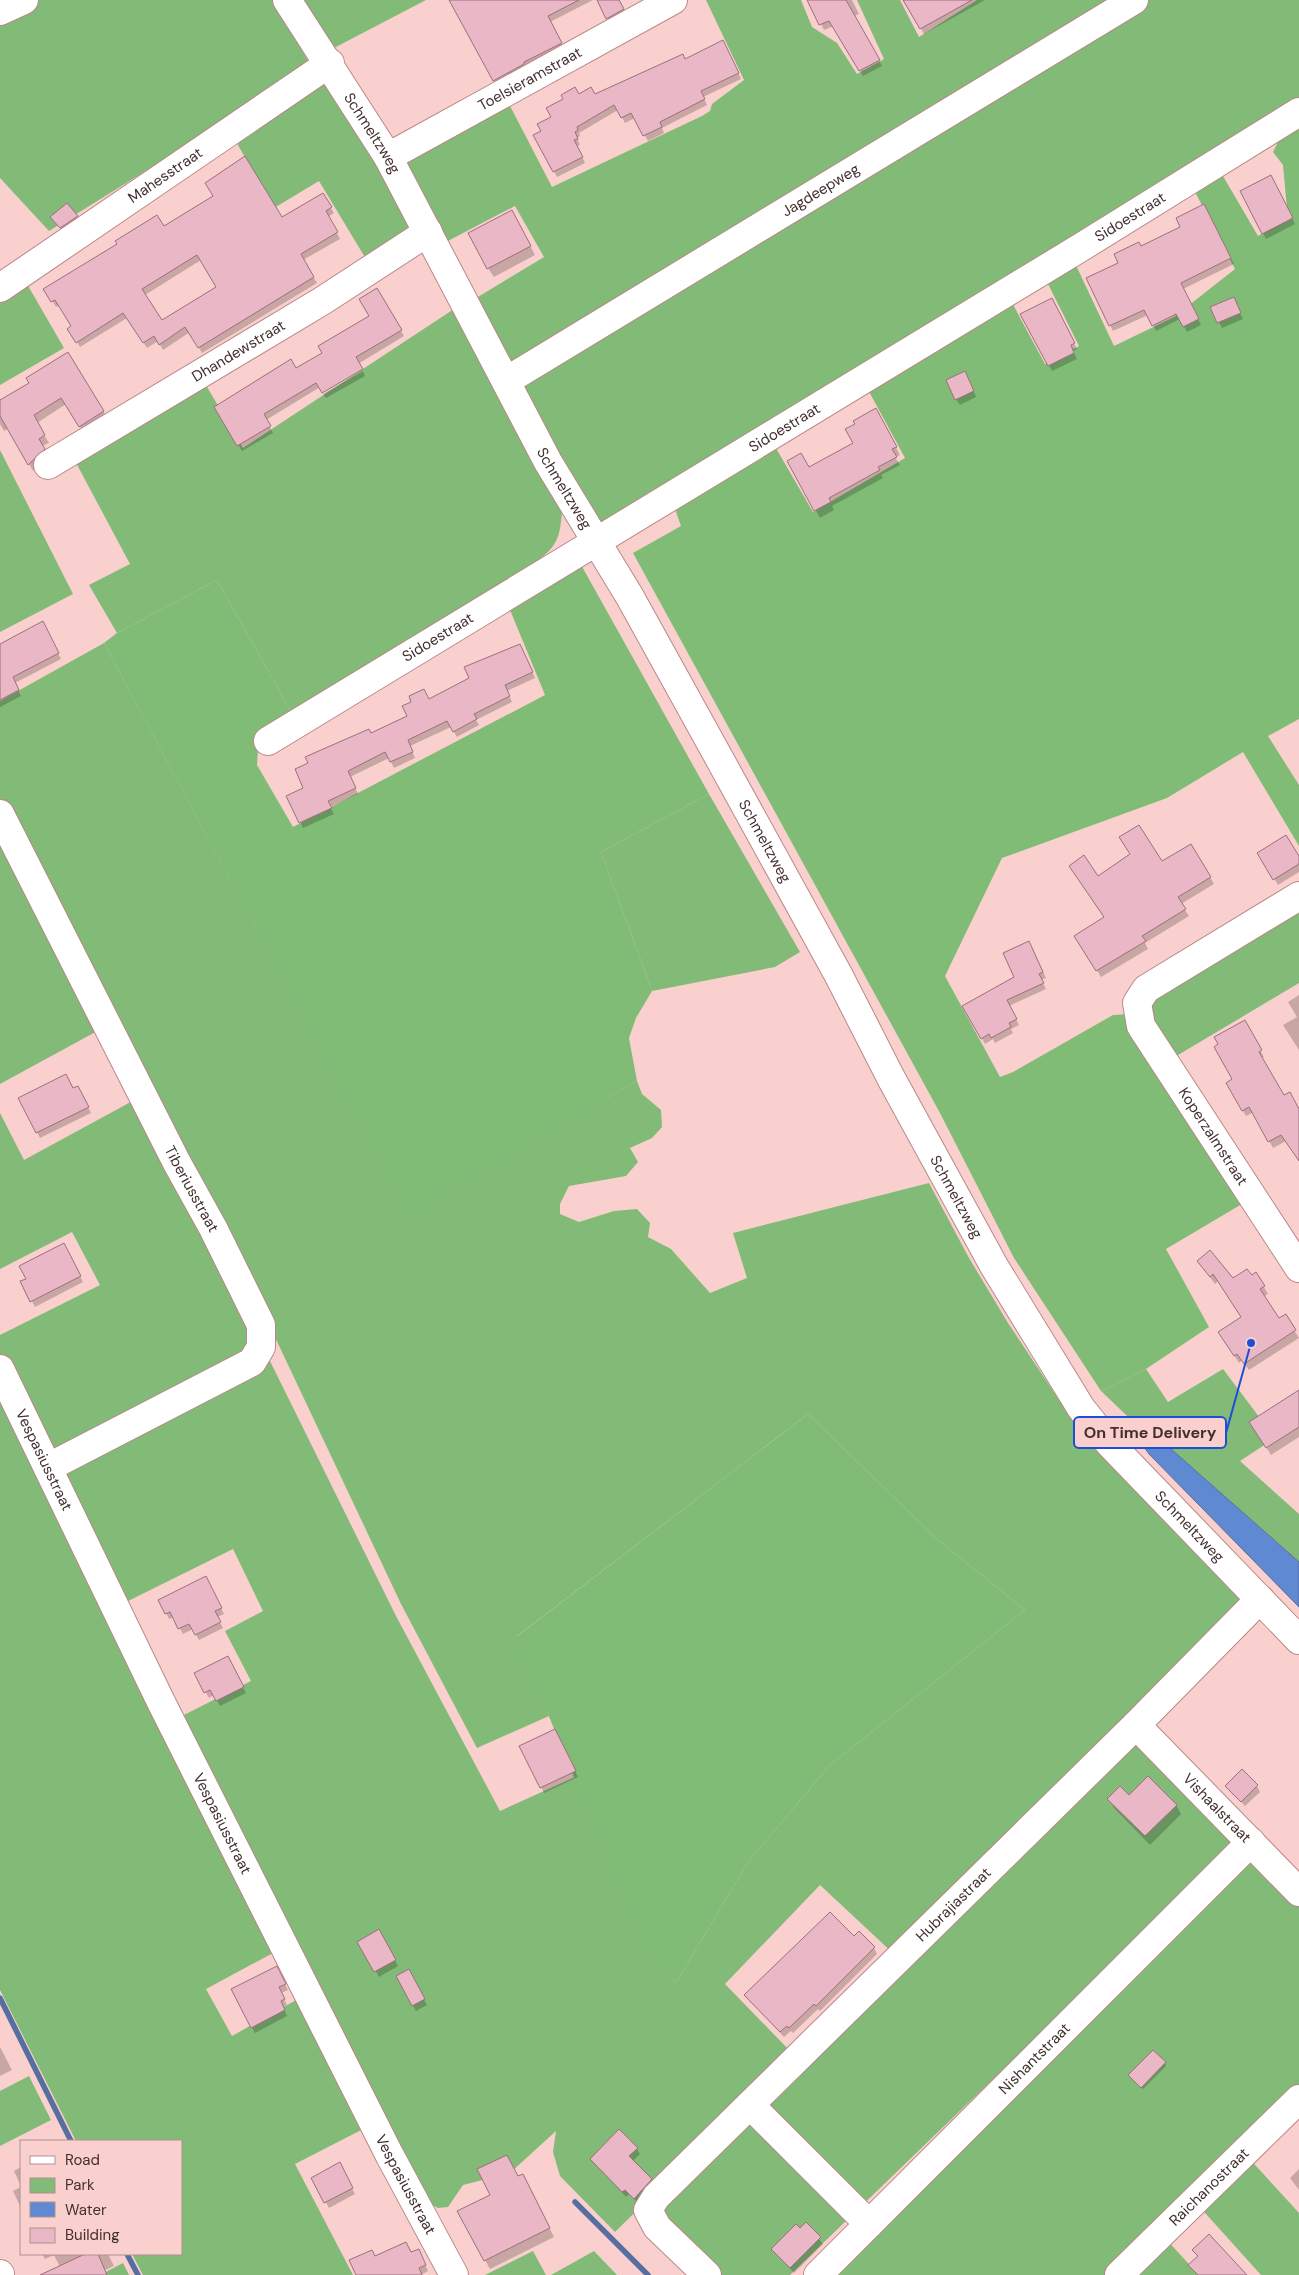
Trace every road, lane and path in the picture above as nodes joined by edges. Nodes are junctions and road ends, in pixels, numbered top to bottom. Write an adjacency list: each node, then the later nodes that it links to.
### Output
1 (24, 0): 5 (street)
2 (288, 0): 6 (street, Schmeltzweg)
3 (673, 0): 8 (street, Toelsieramstraat)
4 (1134, 0): 11 (street, Jagdeepweg)
5 (0, 11)
6 (330, 63): 8 (street, Schmeltzweg); 10 (street, Mahesstraat)
7 (1299, 112): 13 (street, Sidoestraat)
8 (388, 157): 9 (street, Schmeltzweg)
9 (428, 232): 11 (street, Schmeltzweg); 12 (street, Dhandewstraat)
10 (0, 288)
11 (506, 381): 13 (street, Schmeltzweg)
12 (48, 465)
13 (595, 543): 14 (street, Sidoestraat); 20 (street, Schmeltzweg)
14 (268, 741)
15 (0, 814): 19 (street, Tiberiusstraat)
16 (1299, 896): 17 (street, Koperzalmstraat)
17 (1299, 1268)
18 (0, 1369): 19 (street, Vespasiusstraat)
19 (49, 1467): 28 (street, Vespasiusstraat)
20 (1260, 1599): 21 (street, Schmeltzweg); 22 (street, Hubrajiastraat)
21 (1299, 1640)
22 (1136, 1725): 23 (street, Vishaalstraat); 26 (street, Hubrajiastraat)
23 (1251, 1842): 24 (street, Vishaalstraat); 27 (street, Nishantstraat)
24 (1299, 1892)
25 (1299, 2099): 31 (street, Raichanostraat)
26 (750, 2105): 27 (street); 29 (street, Hubrajiastraat)
27 (869, 2224): 30 (street, Nishantstraat)
28 (454, 2275)
29 (707, 2275)
30 (818, 2275)
31 (1119, 2275)

